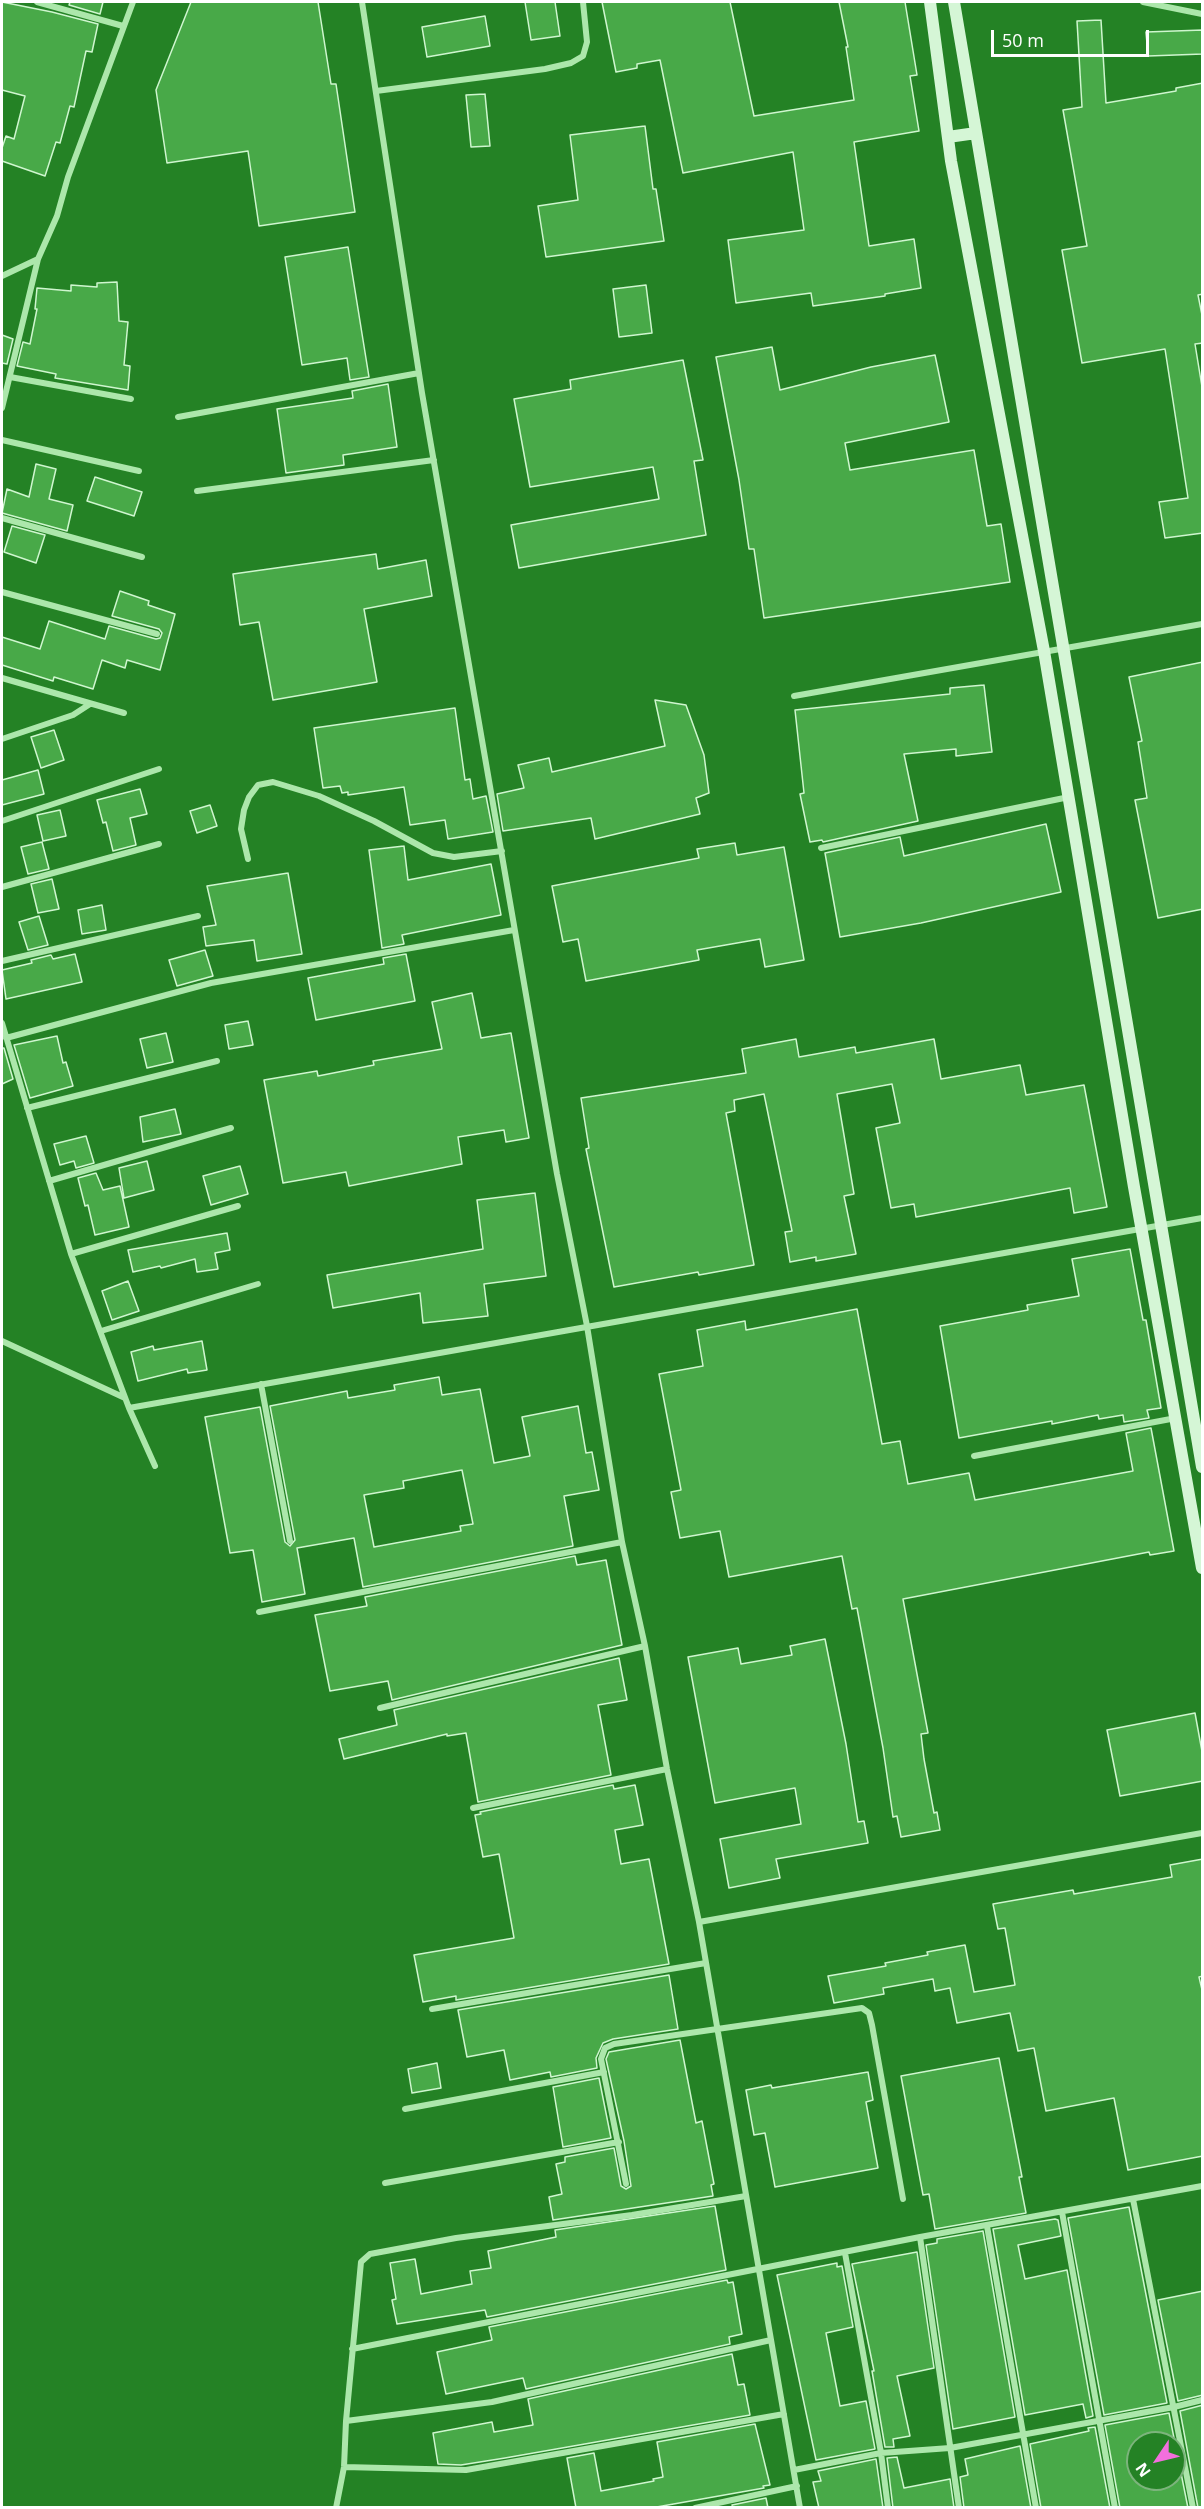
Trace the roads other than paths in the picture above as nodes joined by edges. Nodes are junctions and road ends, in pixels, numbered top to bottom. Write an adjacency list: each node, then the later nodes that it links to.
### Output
1 (37, 2): 2 (street)
2 (46, 2): 10 (street)
3 (133, 2): 10 (street)
4 (362, 2): 11 (street)
5 (582, 2): 11 (street)
6 (930, 2): 13 (street)
7 (954, 2): 12 (street)
8 (1143, 2): 9 (street)
9 (1203, 14)
10 (123, 26): 14 (street)
11 (376, 91): 16 (street)
12 (976, 133): 13 (street); 25 (street)
13 (948, 137): 26 (street)
14 (38, 259): 15 (street); 17 (street)
15 (2, 276)
16 (419, 373): 20 (street); 22 (street)
17 (10, 377): 18 (street); 19 (street)
18 (131, 399)
19 (2, 408)
20 (178, 417)
21 (2, 440): 23 (street)
22 (434, 460): 24 (street); 44 (street)
23 (139, 471)
24 (197, 491)
25 (1040, 512): 26 (street); 32 (street)
26 (1018, 515): 33 (street)
27 (2, 518): 28 (street)
28 (142, 557)
29 (2, 592): 31 (street)
30 (1203, 624): 32 (street)
31 (157, 634)
32 (1063, 647): 33 (street); 58 (street)
33 (1044, 651): 35 (street); 40 (street)
34 (2, 678): 36 (street)
35 (794, 696)
36 (90, 704): 37 (street); 38 (street)
37 (124, 713)
38 (2, 739)
39 (159, 769): 41 (street)
40 (1069, 797): 43 (street); 59 (street)
41 (2, 821)
42 (159, 844): 46 (street)
43 (820, 848)
44 (501, 851): 45 (street); 48 (street)
45 (248, 859)
46 (2, 887)
47 (198, 916): 49 (street)
48 (514, 930): 51 (street); 62 (street)
49 (2, 961)
50 (2, 1023): 51 (street)
51 (6, 1038): 53 (street)
52 (217, 1061): 53 (street)
53 (27, 1108): 55 (street)
54 (231, 1128): 55 (street)
55 (49, 1181): 60 (street)
56 (238, 1206): 60 (street)
57 (1203, 1218): 58 (street)
58 (1161, 1226): 59 (street); 71 (street)
59 (1142, 1229): 62 (street); 68 (street)
60 (71, 1254): 63 (street)
61 (258, 1284): 63 (street)
62 (587, 1326): 65 (street); 73 (street)
63 (101, 1331): 66 (street)
64 (2, 1341): 66 (street)
65 (261, 1384): 67 (street); 72 (street)
66 (125, 1398): 67 (street)
67 (129, 1408): 70 (street)
68 (1177, 1418): 69 (street); 74 (street)
69 (974, 1456)
70 (155, 1466)
71 (1203, 1467)
72 (290, 1541)
73 (622, 1542): 75 (street); 76 (street)
74 (1203, 1568)
75 (259, 1612)
76 (645, 1646): 77 (street); 78 (street)
77 (380, 1708)
78 (667, 1769): 79 (street); 81 (street)
79 (473, 1808)
80 (1203, 1833): 81 (street)
81 (699, 1922): 82 (street)
82 (706, 1963): 83 (street); 84 (street)
83 (432, 2009)
84 (718, 2030): 85 (street); 91 (street); 92 (street)
85 (604, 2072): 86 (street); 87 (street)
86 (405, 2109)
87 (619, 2142): 88 (street); 89 (street)
88 (385, 2183)
89 (626, 2184)
90 (1202, 2187): 93 (street)
91 (746, 2196): 98 (street); 100 (street)
92 (903, 2199)
93 (1133, 2199): 94 (street); 102 (street)
94 (1062, 2212): 95 (street); 104 (street)
95 (987, 2226): 96 (street); 106 (street)
96 (920, 2237): 97 (street); 107 (street)
97 (845, 2253): 98 (street); 108 (street)
98 (759, 2270): 99 (street); 100 (street)
99 (771, 2340): 103 (street); 105 (street)
100 (352, 2349): 105 (street)
101 (1203, 2400): 102 (street)
102 (1174, 2407): 104 (street); 119 (street)
103 (784, 2414): 109 (street); 110 (street)
104 (1099, 2420): 106 (street); 118 (street)
105 (346, 2421): 109 (street)
106 (1023, 2434): 107 (street); 117 (street)
107 (950, 2448): 108 (street); 116 (street)
108 (881, 2453): 110 (street); 115 (street)
109 (344, 2467): 112 (street)
110 (794, 2470): 111 (street)
111 (797, 2486): 113 (street); 114 (street)
112 (336, 2508)
113 (695, 2508)
114 (800, 2508)
115 (888, 2508)
116 (959, 2508)
117 (1036, 2508)
118 (1115, 2508)
119 (1193, 2508)

